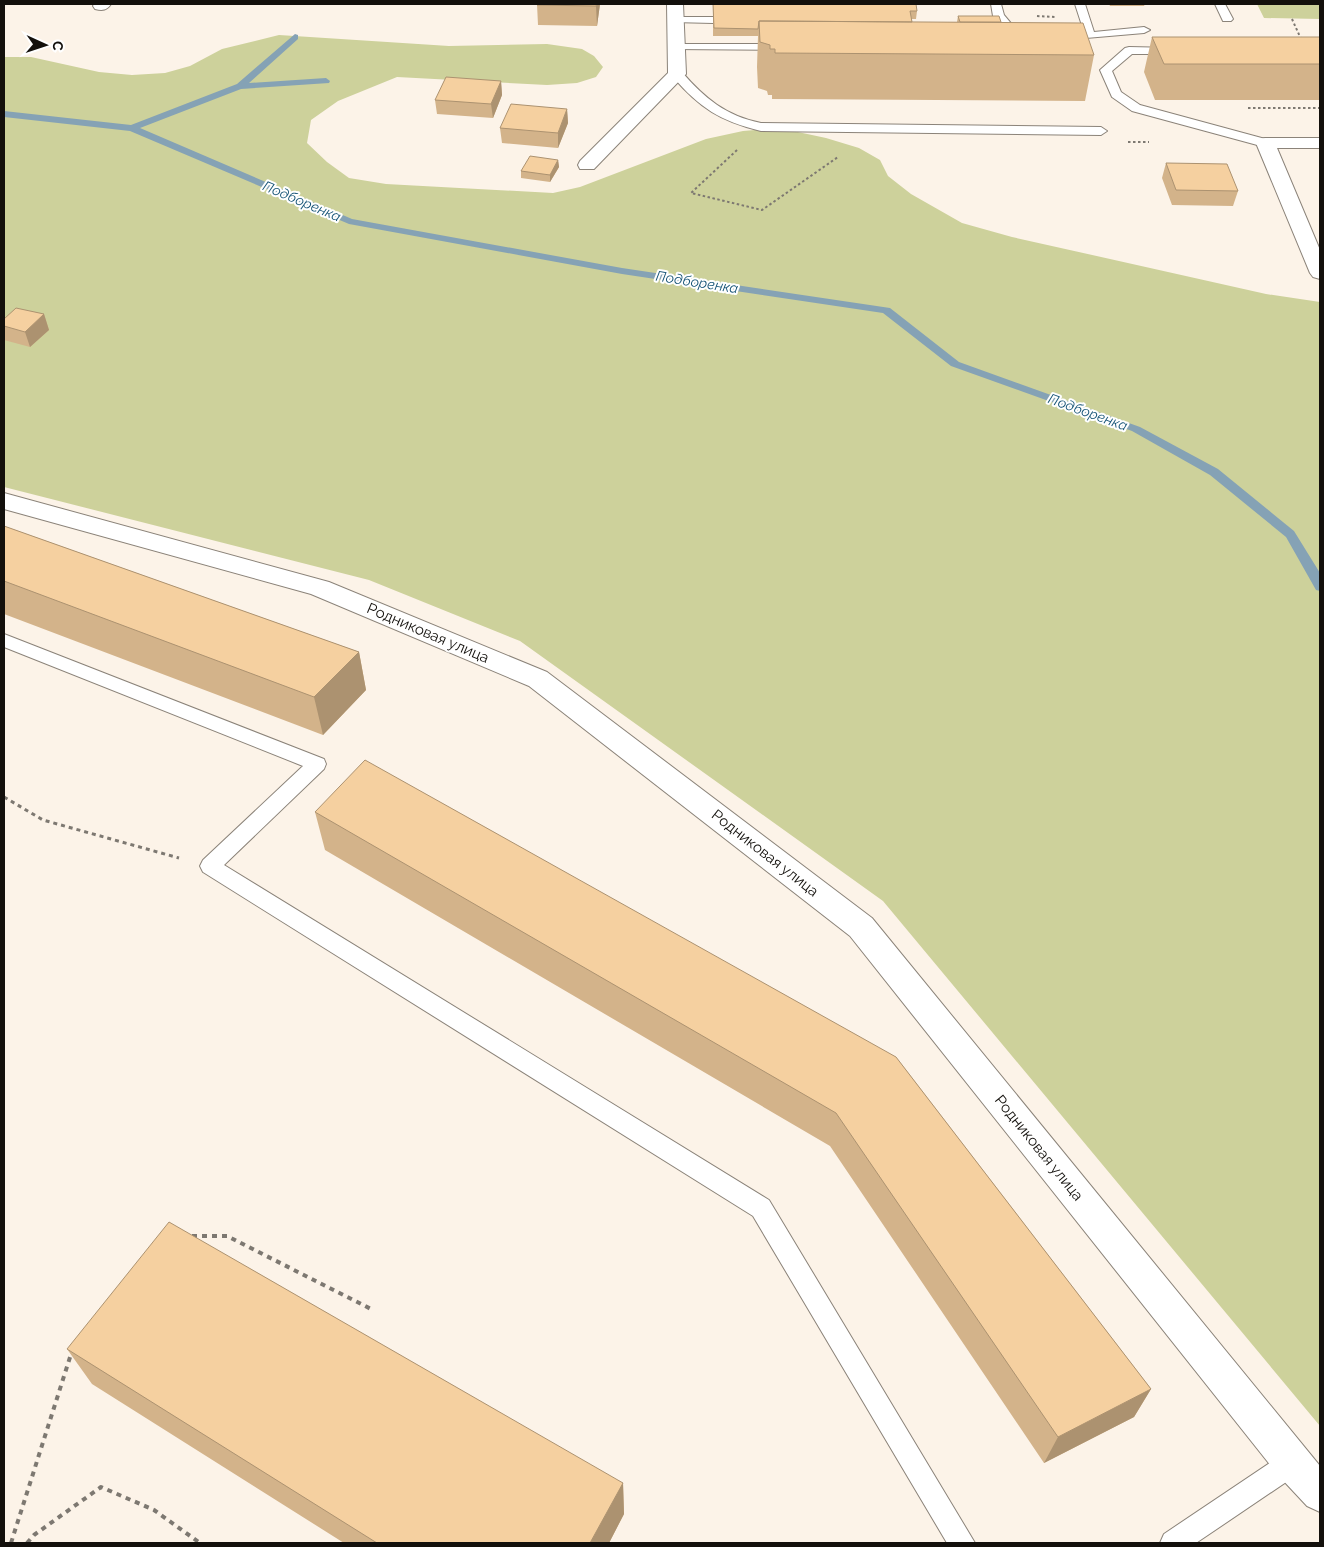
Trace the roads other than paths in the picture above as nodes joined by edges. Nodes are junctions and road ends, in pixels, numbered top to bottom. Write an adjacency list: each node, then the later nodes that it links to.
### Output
1 (996, 4): 10 (lane)
2 (1080, 4): 7 (lane)
3 (1220, 4): 5 (lane)
4 (676, 12): 6 (lane); 8 (street)
5 (1227, 19)
6 (713, 20)
7 (1144, 30)
8 (676, 47): 9 (lane); 12 (street)
9 (795, 47)
10 (1009, 49)
11 (1188, 51): 14 (lane)
12 (677, 74): 13 (lane); 16 (street)
13 (1101, 131)
14 (1265, 143): 15 (street); 17 (street)
15 (1320, 143)
16 (587, 165)
17 (1320, 273)
18 (4, 501): 20 (street, Родниковая улица)
19 (4, 640): 22 (lane)
20 (1292, 1463): 21 (street, Родниковая улица); 23 (lane)
21 (1320, 1493)
22 (962, 1543)
23 (1173, 1543)

